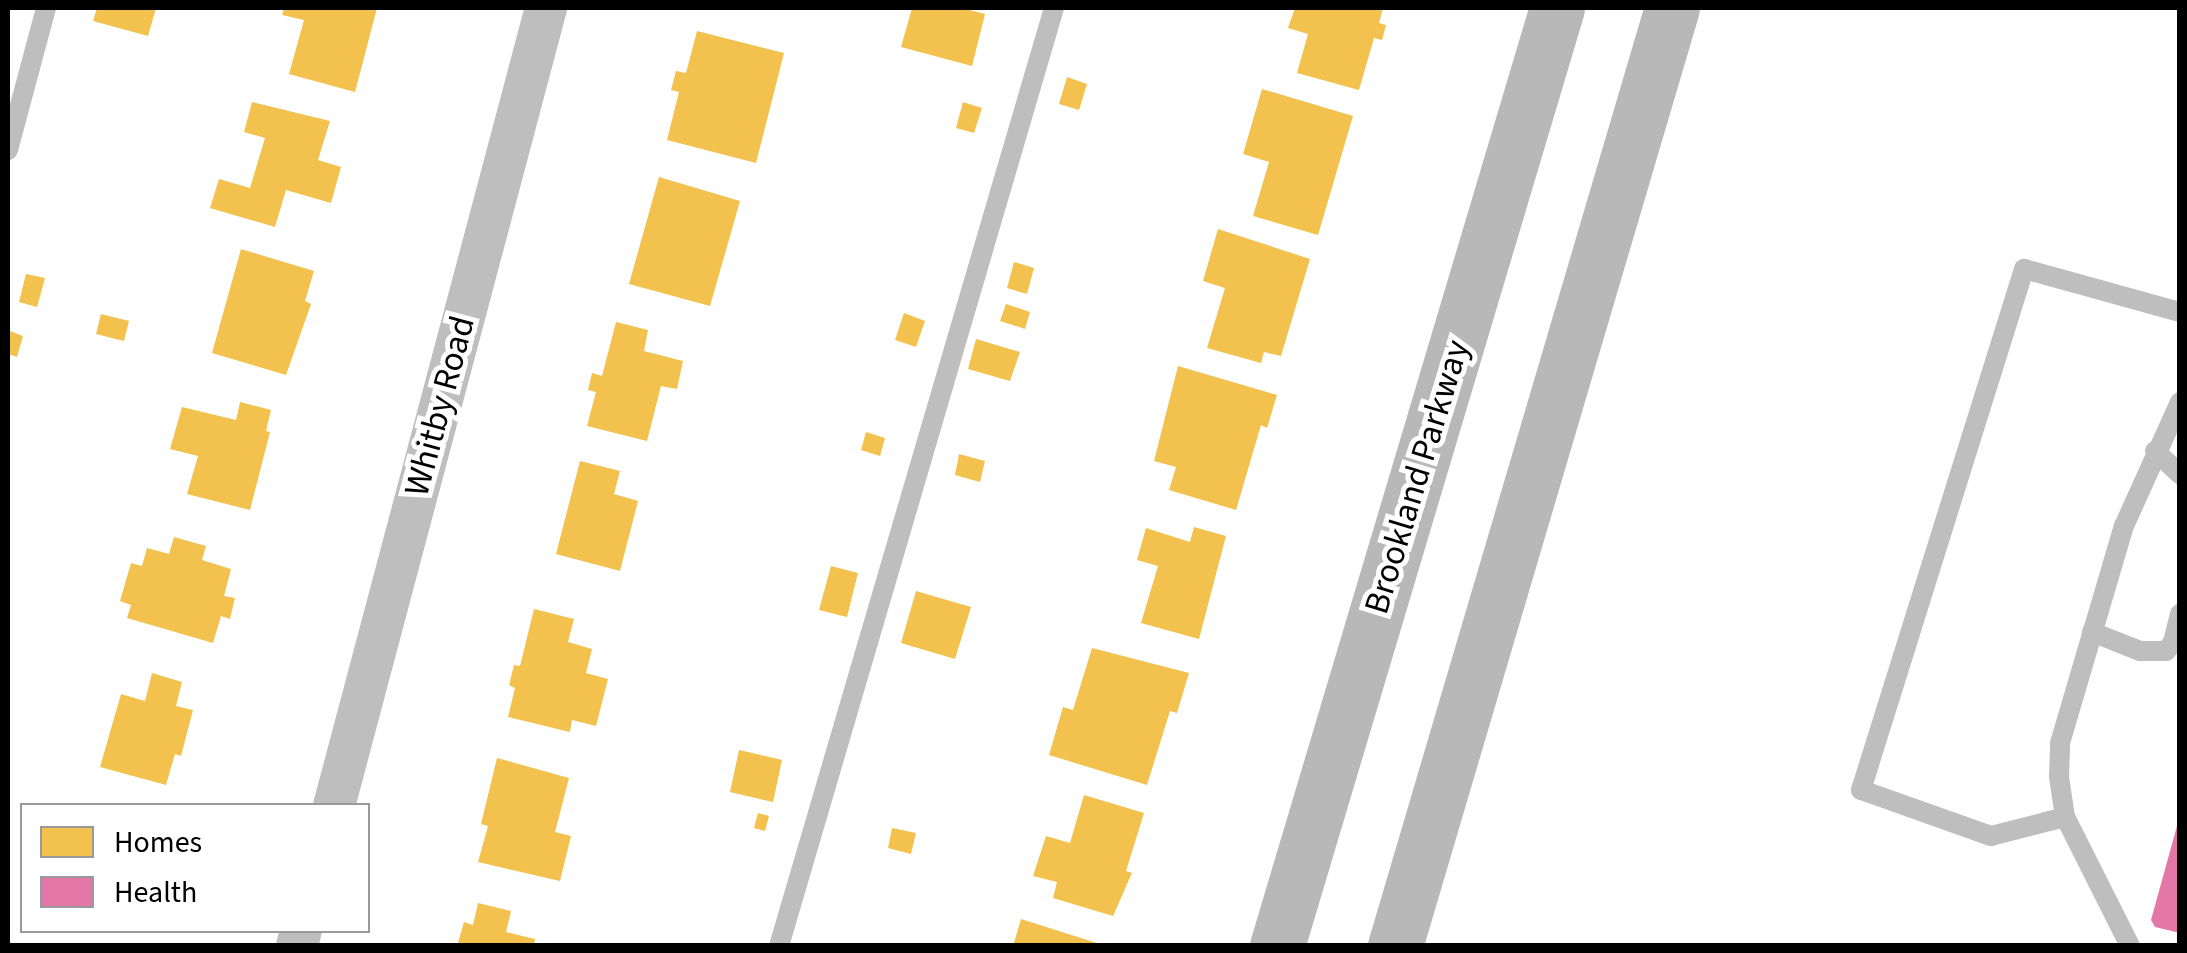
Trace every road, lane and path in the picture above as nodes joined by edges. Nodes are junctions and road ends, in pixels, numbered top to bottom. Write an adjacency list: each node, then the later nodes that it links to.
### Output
1 (46, 8): 6 (lane)
2 (546, 8): 13 (street, Whitby Road)
3 (1054, 8): 15 (lane)
4 (1557, 8): 16 (main road, Brookland Parkway)
5 (1672, 8): 17 (main road)
6 (8, 150)
7 (2180, 312): 14 (lane)
8 (2180, 402): 9 (lane)
9 (2155, 452): 10 (lane); 12 (lane)
10 (2180, 474)
11 (2180, 614): 12 (lane)
12 (2092, 632): 14 (lane)
13 (335, 803)
14 (2066, 817): 18 (lane)
15 (779, 946)
16 (1277, 946)
17 (1394, 946)
18 (2130, 946)

